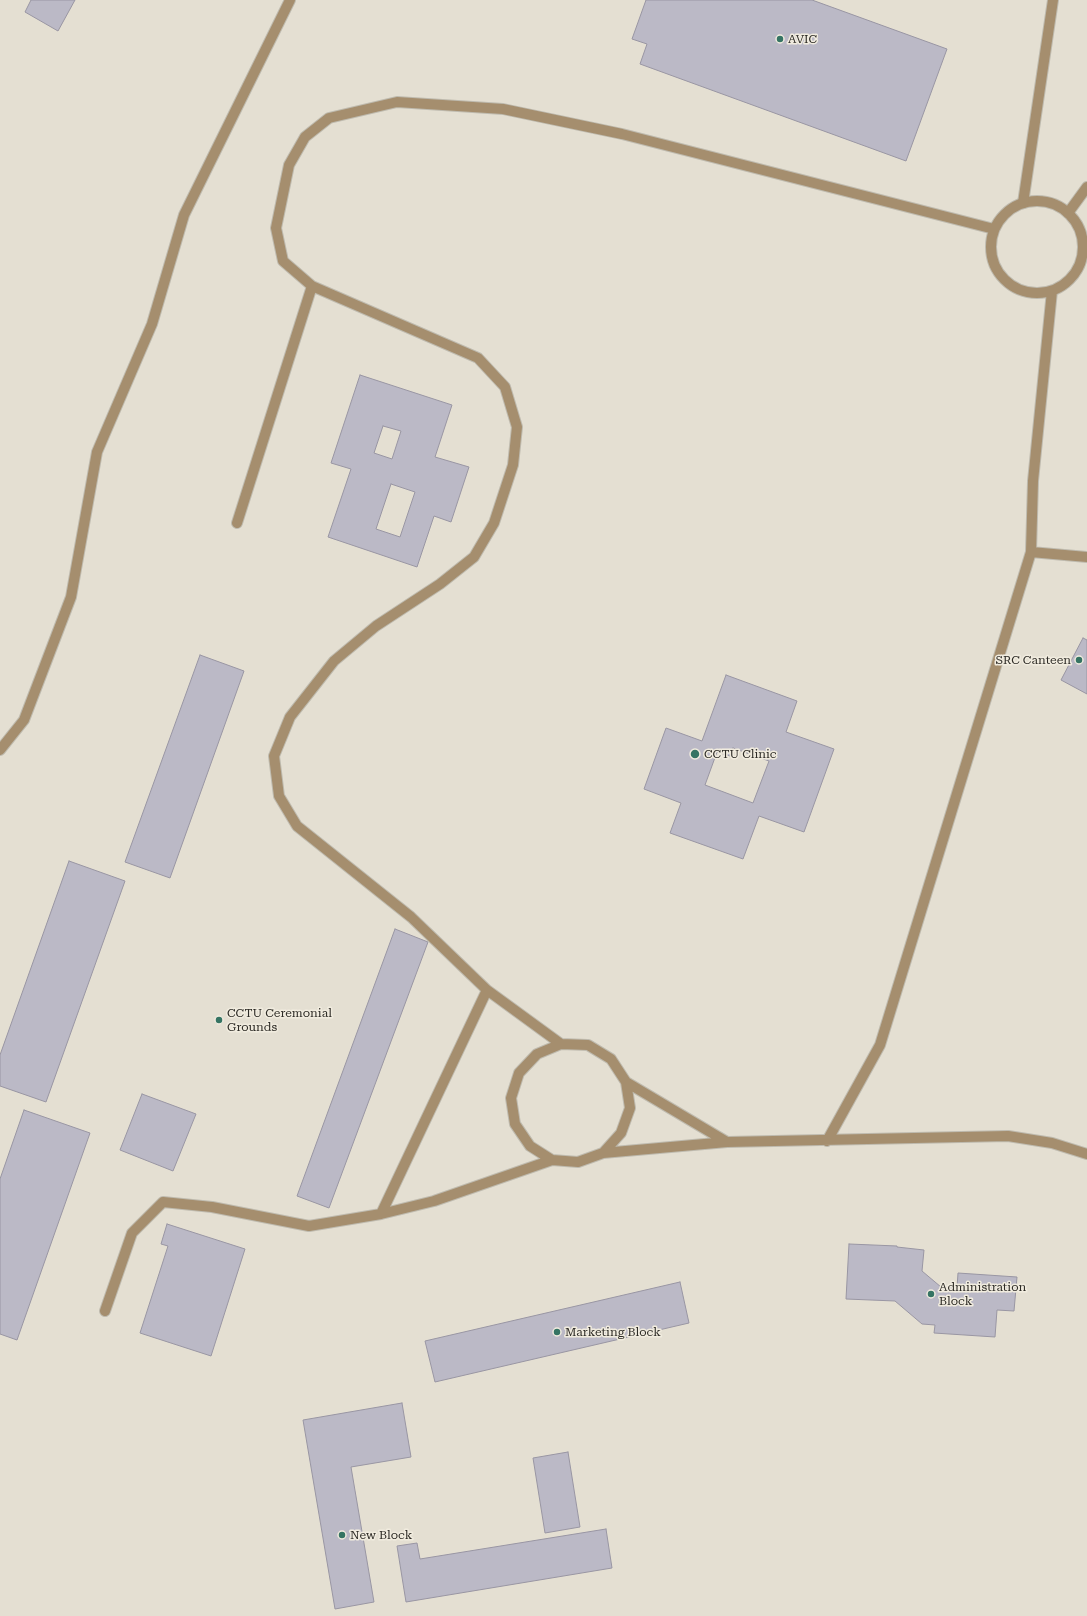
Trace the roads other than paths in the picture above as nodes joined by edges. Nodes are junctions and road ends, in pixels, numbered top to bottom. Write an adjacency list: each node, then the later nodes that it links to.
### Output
1 (290, 0): 12 (street)
2 (1053, 0): 4 (street)
3 (1087, 187): 5 (street)
4 (1023, 203): 5 (street); 6 (street)
5 (1068, 213): 8 (street)
6 (994, 229): 7 (street); 8 (street)
7 (312, 286): 9 (street); 13 (street)
8 (1052, 292): 10 (street)
9 (237, 523)
10 (1031, 552): 11 (street); 16 (street)
11 (1087, 557)
12 (0, 750)
13 (487, 990): 14 (street); 21 (street)
14 (561, 1044): 15 (street); 20 (street)
15 (626, 1082): 17 (street); 18 (street)
16 (827, 1141): 17 (street); 19 (street)
17 (726, 1142): 18 (street)
18 (603, 1153): 20 (street)
19 (1087, 1154)
20 (552, 1160): 21 (street)
21 (381, 1214): 22 (street)
22 (105, 1311)

